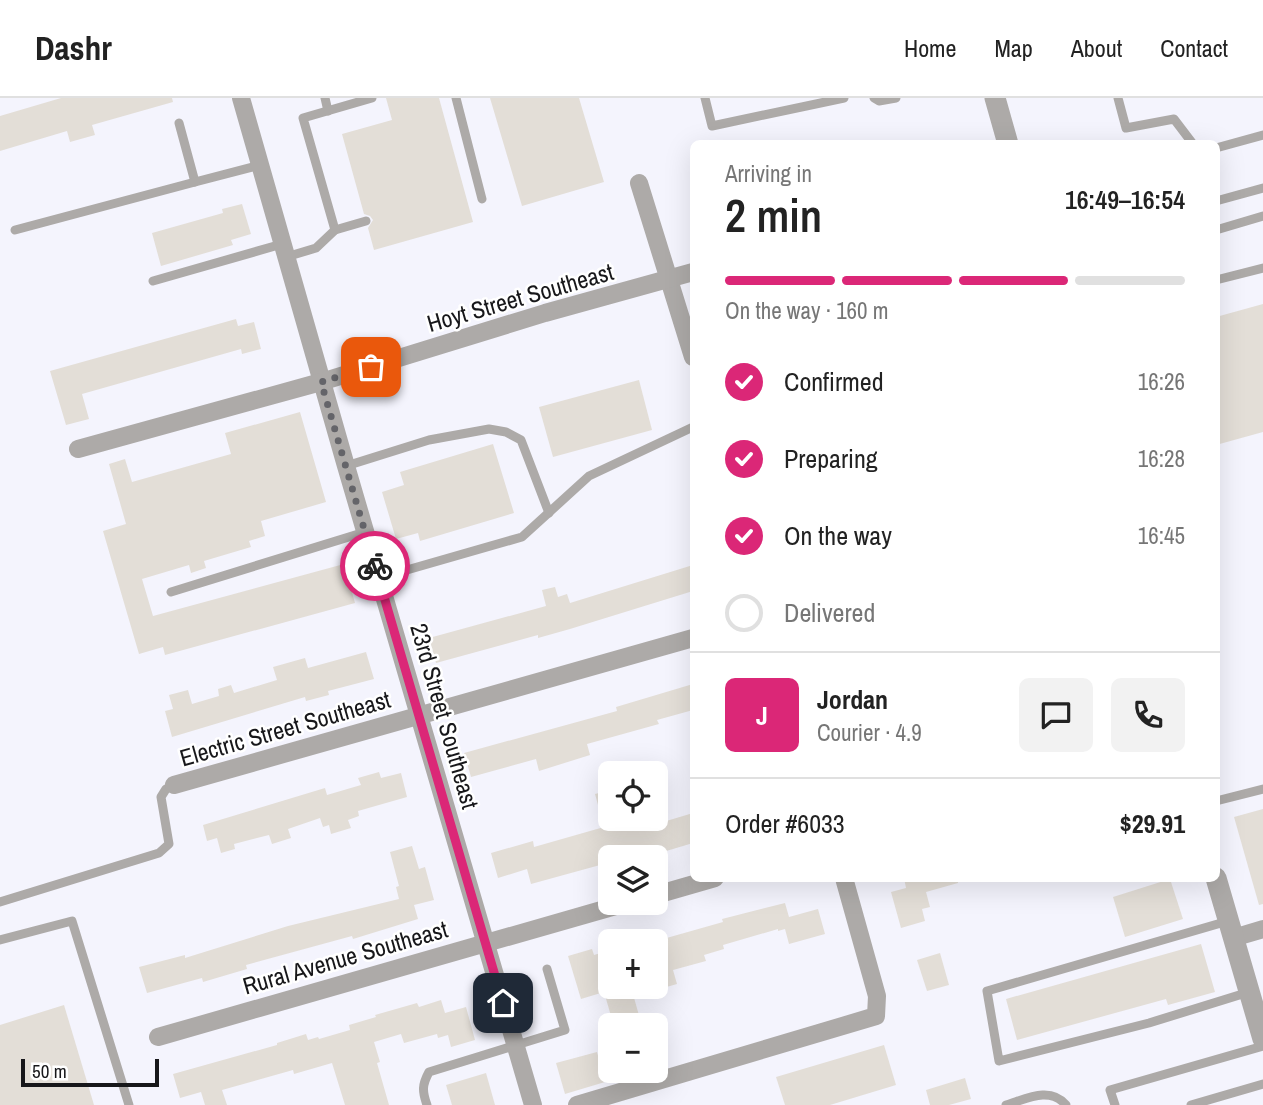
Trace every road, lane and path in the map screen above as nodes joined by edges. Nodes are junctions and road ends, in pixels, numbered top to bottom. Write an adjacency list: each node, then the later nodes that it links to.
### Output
1 (325, 98): 12 (lane)
2 (372, 98): 12 (lane)
3 (456, 98): 22 (lane)
4 (705, 98): 11 (lane)
5 (844, 98): 11 (lane)
6 (874, 98): 7 (lane)
7 (896, 98)
8 (995, 98): 15 (street)
9 (1118, 98): 16 (lane)
10 (247, 99): 18 (street, 23rd Street Southeast)
11 (828, 99)
12 (328, 111): 28 (lane)
13 (179, 122): 19 (lane)
14 (1263, 135): 17 (lane)
15 (1007, 140)
16 (1190, 140)
17 (1220, 147)
18 (260, 165): 19 (lane); 29 (street, 23rd Street Southeast)
19 (195, 182): 27 (lane)
20 (639, 183): 32 (street)
21 (1263, 188): 23 (lane)
22 (482, 199)
23 (1220, 200)
24 (1263, 216): 26 (lane)
25 (366, 221): 28 (lane)
26 (1220, 229)
27 (15, 230)
28 (335, 230): 29 (lane)
29 (284, 250): 34 (lane); 36 (street, 23rd Street Southeast)
30 (1263, 268): 33 (lane)
31 (690, 273): 32 (street, Hoyt Street Southeast)
32 (667, 279): 35 (street); 36 (street, Hoyt Street Southeast)
33 (1220, 279)
34 (153, 281)
35 (690, 348)
36 (321, 382): 38 (street, Hoyt Street Southeast); 39 (street, 23rd Street Southeast)
37 (690, 428): 40 (lane)
38 (78, 449)
39 (346, 466): 40 (lane); 41 (street, 23rd Street Southeast)
40 (549, 513): 42 (lane)
41 (365, 532): 42 (street, 23rd Street Southeast); 43 (lane)
42 (379, 579): 45 (street, 23rd Street Southeast)
43 (172, 592)
44 (690, 639): 45 (street, Electric Street Southeast)
45 (419, 716): 46 (street, Electric Street Southeast); 58 (street, 23rd Street Southeast)
46 (174, 785): 53 (lane)
47 (1263, 789): 48 (lane)
48 (1220, 800)
49 (701, 882): 52 (street)
50 (845, 882): 69 (street)
51 (1217, 882): 55 (street)
52 (668, 892)
53 (0, 902)
54 (598, 911): 58 (street, Rural Avenue Southeast)
55 (1231, 929): 56 (street); 60 (street); 60 (lane)
56 (1263, 929)
57 (0, 940): 66 (lane)
58 (486, 942): 61 (street, Rural Avenue Southeast); 63 (street, 23rd Street Southeast)
59 (547, 969): 63 (lane)
60 (1249, 992): 62 (street)
61 (158, 1037)
62 (1263, 1039)
63 (515, 1044): 67 (lane); 68 (street, 23rd Street Southeast)
64 (1263, 1046): 72 (lane)
65 (1263, 1084): 73 (lane)
66 (129, 1105)
67 (426, 1105)
68 (533, 1105)
69 (577, 1105)
70 (1006, 1105): 71 (lane)
71 (1066, 1105)
72 (1115, 1105)
73 (1191, 1105)

